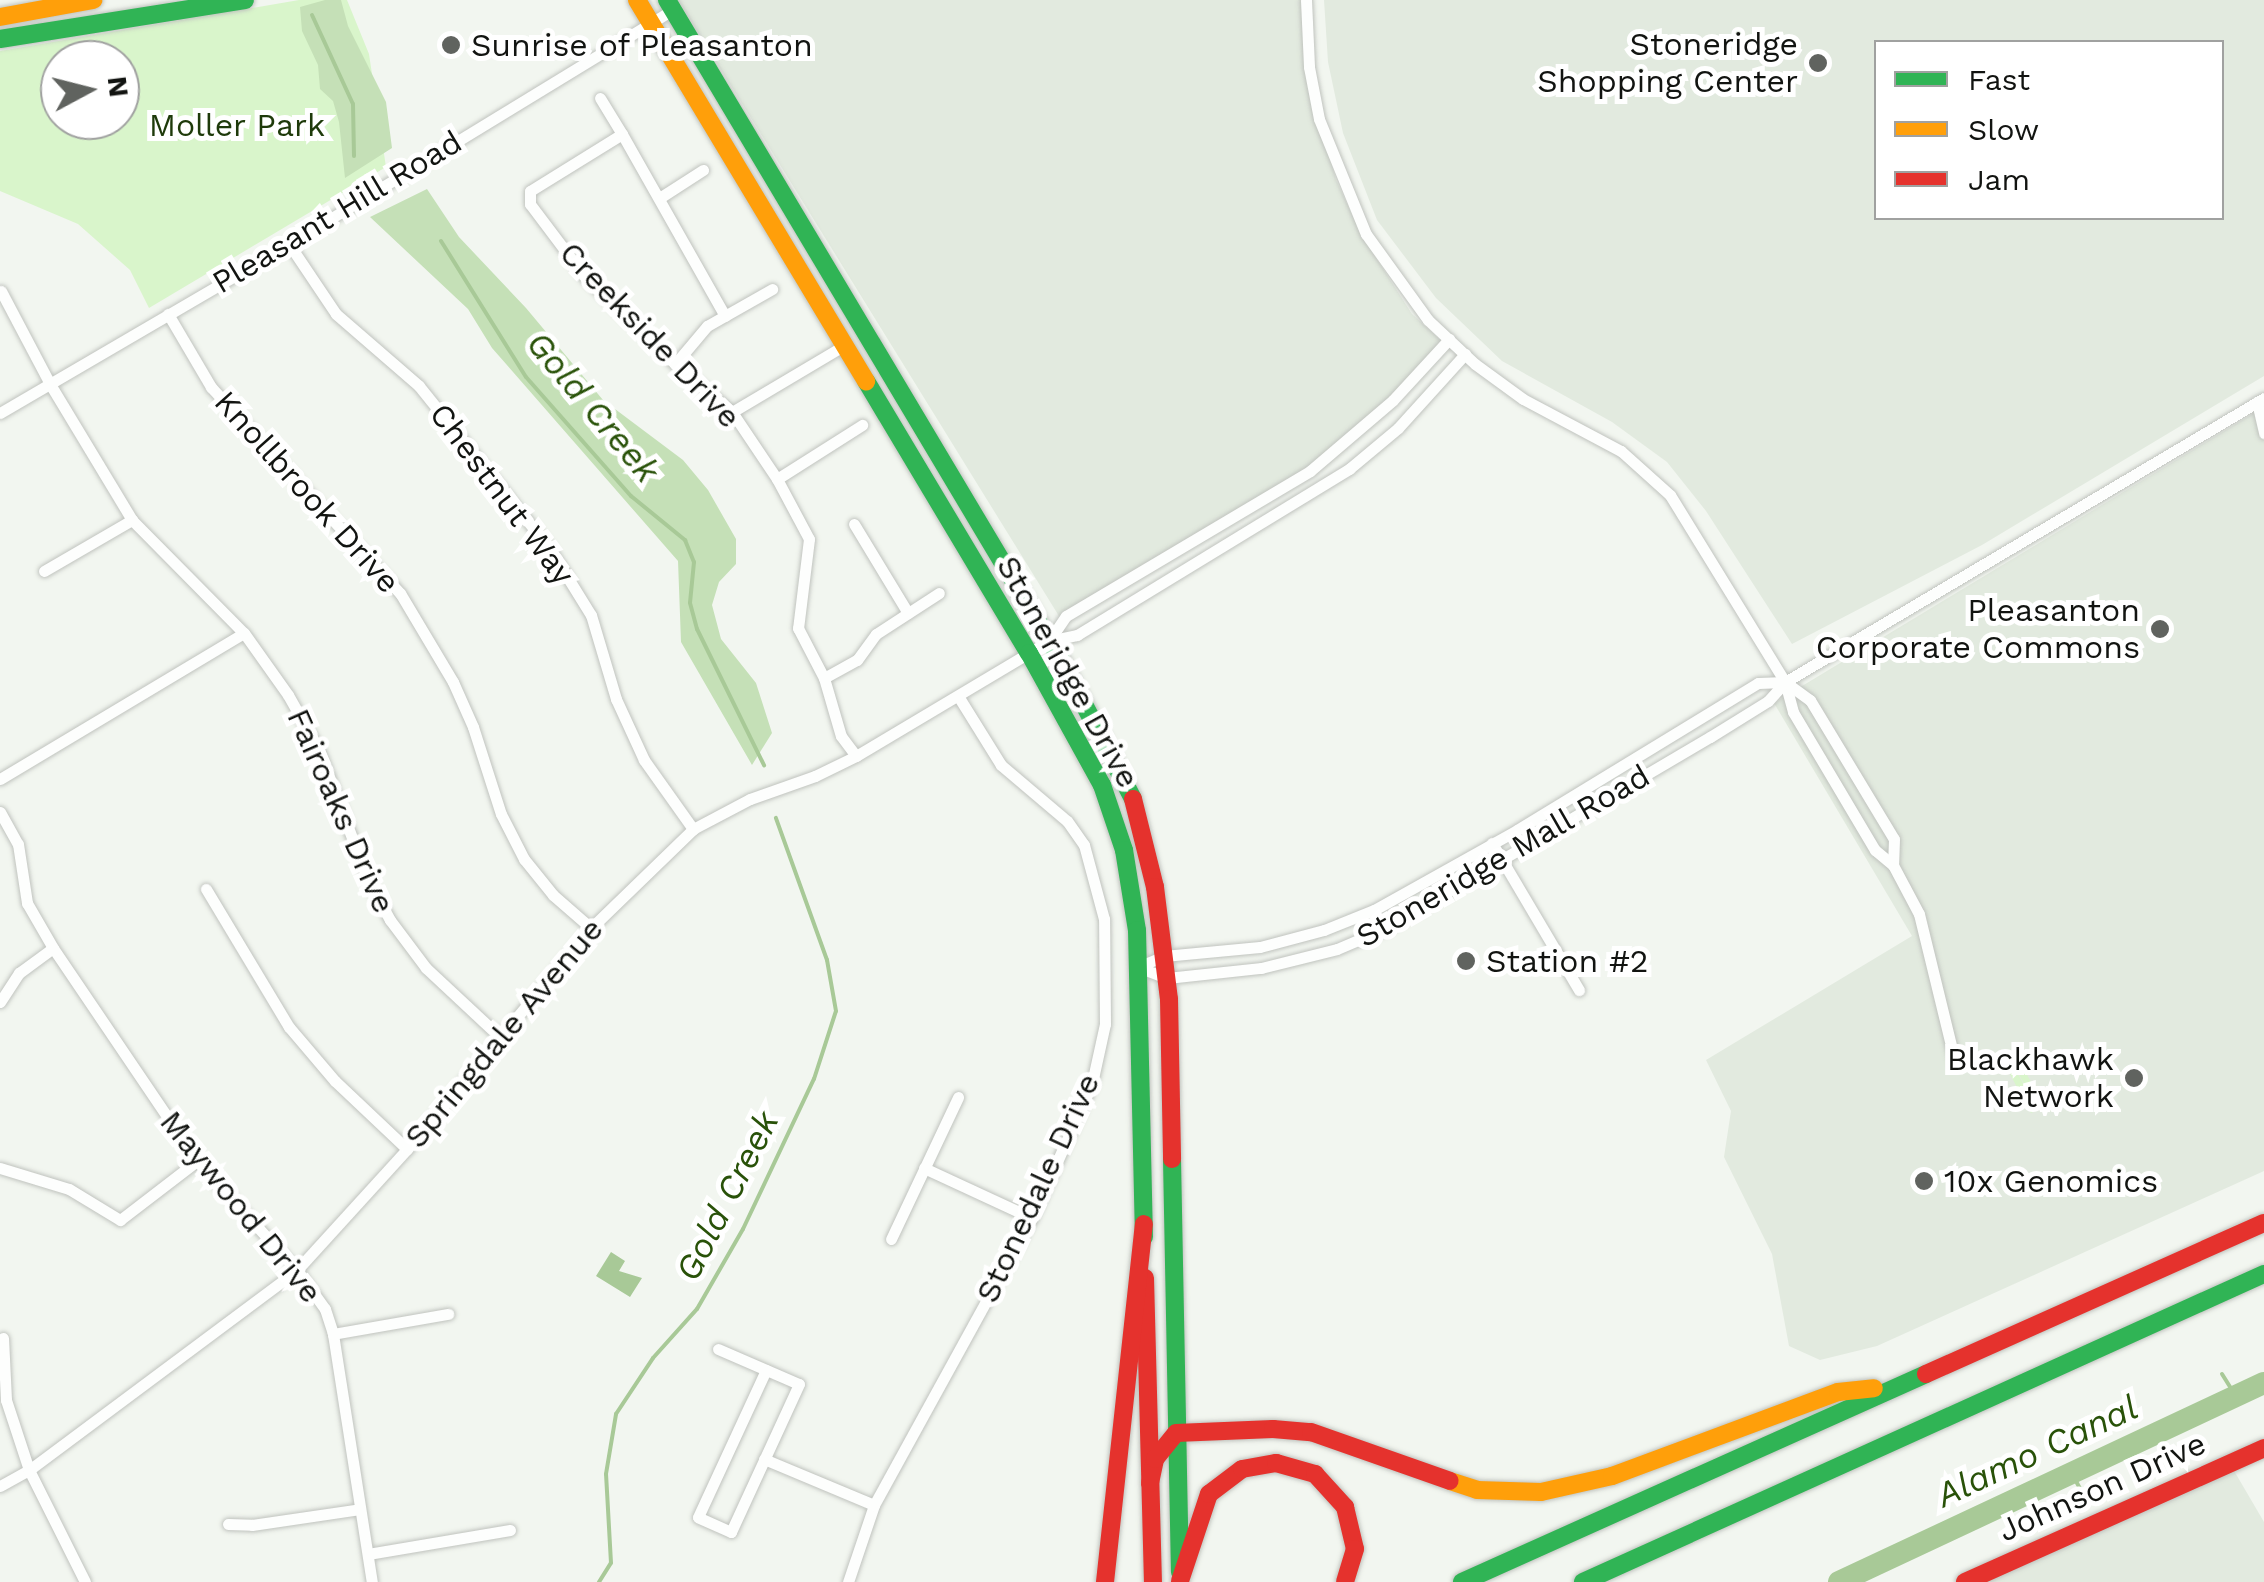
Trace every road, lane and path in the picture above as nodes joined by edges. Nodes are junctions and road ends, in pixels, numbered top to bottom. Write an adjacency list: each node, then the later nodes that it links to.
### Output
1 (92, 0): 6 (main road)
2 (245, 0): 8 (main road)
3 (637, 0): 7 (main road, Stoneridge Drive)
4 (1306, 0): 18 (street)
5 (670, 5): 7 (street, Pleasant Hill Road); 35 (main road, Stoneridge Drive)
6 (0, 17)
7 (651, 23): 13 (street, Pleasant Hill Road); 19 (main road, Stoneridge Drive)
8 (0, 40)
9 (600, 98): 10 (street)
10 (622, 134): 12 (street); 21 (street, Creekside Drive)
11 (703, 170): 12 (street)
12 (661, 196): 17 (street)
13 (289, 244): 16 (street, Pleasant Hill Road); 43 (street, Chestnut Way)
14 (772, 289): 17 (street)
15 (1, 291): 22 (street, Fairoaks Drive)
16 (168, 314): 22 (street, Pleasant Hill Road); 48 (street, Knollbrook Drive)
17 (725, 316): 21 (street)
18 (1449, 339): 20 (street); 35 (street, Springdale Avenue)
19 (843, 346): 24 (street); 36 (main road, Stoneridge Drive)
20 (1465, 354): 35 (street, Springdale Avenue); 38 (street)
21 (675, 364): 24 (street, Creekside Drive)
22 (50, 384): 25 (street, Pleasant Hill Road); 29 (street, Fairoaks Drive)
23 (2262, 402): 27 (street); 38 (street, Stoneridge Mall Road)
24 (732, 412): 28 (street, Creekside Drive)
25 (0, 413)
26 (862, 425): 28 (street)
27 (2264, 433)
28 (777, 478): 37 (street, Creekside Drive)
29 (132, 520): 31 (street); 34 (street, Fairoaks Drive)
30 (854, 524): 33 (street)
31 (44, 570)
32 (939, 593): 33 (street)
33 (908, 613): 37 (street)
34 (244, 633): 41 (street); 55 (street, Fairoaks Drive)
35 (1049, 640): 36 (street, Springdale Avenue); 50 (main road, Stoneridge Drive)
36 (1029, 654): 39 (street, Springdale Avenue); 51 (main road, Stoneridge Drive)
37 (824, 678): 40 (street, Creekside Drive)
38 (1786, 682): 44 (street, Stoneridge Mall Road); 45 (street, Stoneridge Mall Road); 46 (street); 46 (street)
39 (958, 696): 40 (street, Springdale Avenue); 62 (street, Stonedale Drive)
40 (856, 756): 43 (street, Springdale Avenue)
41 (0, 778)
42 (0, 812): 49 (street, Maywood Drive)
43 (693, 829): 48 (street, Springdale Avenue)
44 (1492, 843): 45 (street); 50 (street, Stoneridge Mall Road)
45 (1502, 860): 52 (street, Stoneridge Mall Road); 53 (street)
46 (1894, 865): 56 (street)
47 (206, 889): 58 (street)
48 (590, 928): 55 (street, Springdale Avenue)
49 (53, 948): 54 (street); 59 (street, Maywood Drive)
50 (1164, 956): 51 (street, Stoneridge Mall Road); 52 (main road, Stoneridge Drive)
51 (1138, 967): 52 (street, Stoneridge Mall Road); 64 (main road, Stoneridge Drive)
52 (1166, 978): 74 (main road, Stoneridge Drive)
53 (1579, 990)
54 (0, 1002)
55 (500, 1037): 58 (street, Springdale Avenue)
56 (1955, 1062)
57 (958, 1097): 61 (street)
58 (407, 1149): 66 (street, Springdale Avenue)
59 (197, 1162): 60 (street); 66 (street, Maywood Drive)
60 (0, 1168)
61 (924, 1168): 62 (street); 65 (street)
62 (1032, 1218): 80 (street, Stonedale Drive)
63 (2264, 1223): 73 (main road)
64 (1144, 1224): 78 (main road, Stoneridge Drive); 89 (main road)
65 (891, 1239)
66 (297, 1270): 69 (street, Maywood Drive); 77 (street, Springdale Avenue)
67 (2264, 1274): 93 (main road)
68 (448, 1314): 69 (street)
69 (333, 1334): 81 (street, Maywood Drive)
70 (4, 1338): 77 (street)
71 (718, 1349): 72 (street)
72 (766, 1370): 76 (street); 76 (street)
73 (1896, 1385): 74 (main road); 92 (main road)
74 (1176, 1433): 78 (main road); 85 (main road, Stoneridge Drive)
75 (2264, 1448): 94 (main road, Johnson Drive)
76 (764, 1460): 80 (street)
77 (29, 1470): 79 (street, Springdale Avenue); 86 (street)
78 (1150, 1483): 90 (main road, Stoneridge Drive)
79 (0, 1486)
80 (874, 1505): 88 (street, Stonedale Drive)
81 (360, 1509): 82 (street); 84 (street, Maywood Drive)
82 (228, 1524)
83 (510, 1530): 84 (street)
84 (368, 1554): 87 (street, Maywood Drive)
85 (1180, 1581): 91 (main road)
86 (86, 1582)
87 (372, 1582)
88 (848, 1582)
89 (1104, 1582)
90 (1154, 1582)
91 (1345, 1582)
92 (1462, 1582)
93 (1584, 1582)
94 (1966, 1582)

